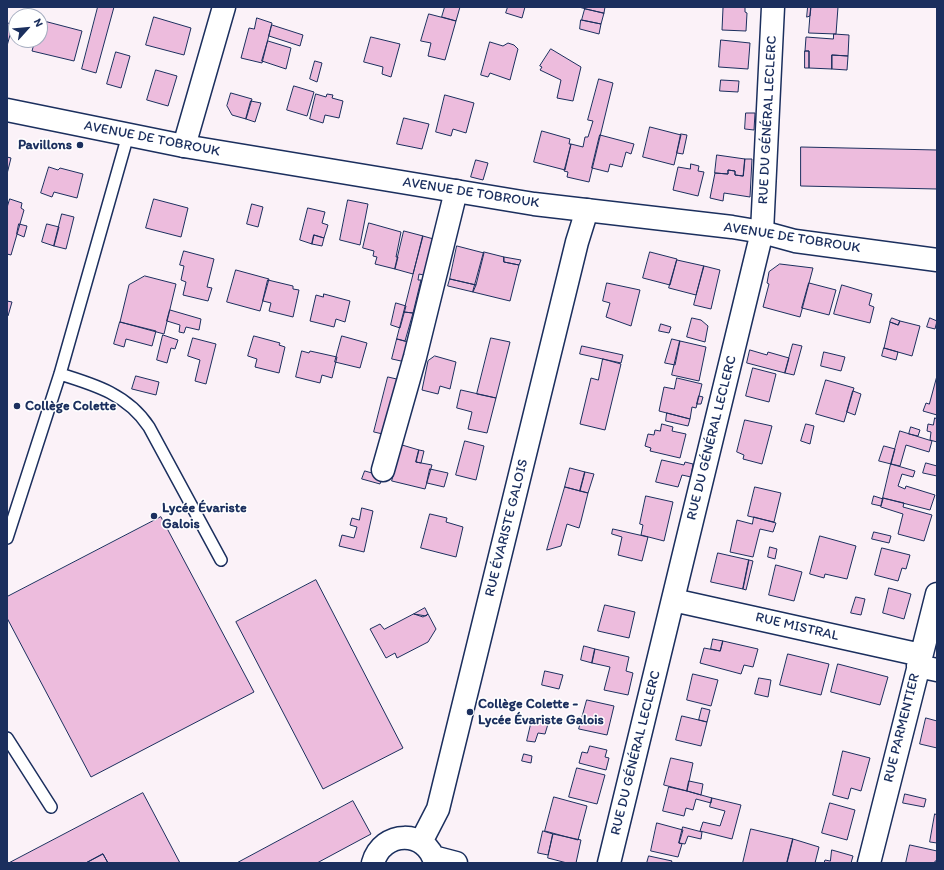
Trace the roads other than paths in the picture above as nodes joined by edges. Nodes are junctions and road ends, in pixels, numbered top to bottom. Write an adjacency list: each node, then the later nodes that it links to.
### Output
1 (224, 7): 5 (street)
2 (773, 7): 8 (street, RUE DU GÉNÉRAL LECLERC)
3 (7, 110): 4 (street, AVENUE DE TOBROUK)
4 (128, 135): 5 (street, AVENUE DE TOBROUK); 10 (lane)
5 (184, 146): 6 (street, AVENUE DE TOBROUK)
6 (456, 191): 7 (street, AVENUE DE TOBROUK); 11 (street)
7 (587, 210): 8 (street, AVENUE DE TOBROUK); 19 (street, RUE ÉVARISTE GALOIS)
8 (762, 232): 9 (street, AVENUE DE TOBROUK); 15 (street, RUE DU GÉNÉRAL LECLERC)
9 (937, 260)
10 (60, 374): 12 (lane); 13 (lane)
11 (383, 470)
12 (7, 538)
13 (221, 560)
14 (937, 594): 16 (street, RUE PARMENTIER)
15 (673, 600): 16 (street, RUE MISTRAL); 22 (street, RUE DU GÉNÉRAL LECLERC)
16 (925, 664): 23 (street, RUE PARMENTIER)
17 (7, 738): 18 (lane)
18 (51, 806)
19 (430, 854): 20 (street); 21 (street)
20 (373, 863)
21 (456, 863)
22 (609, 863)
23 (869, 863)

